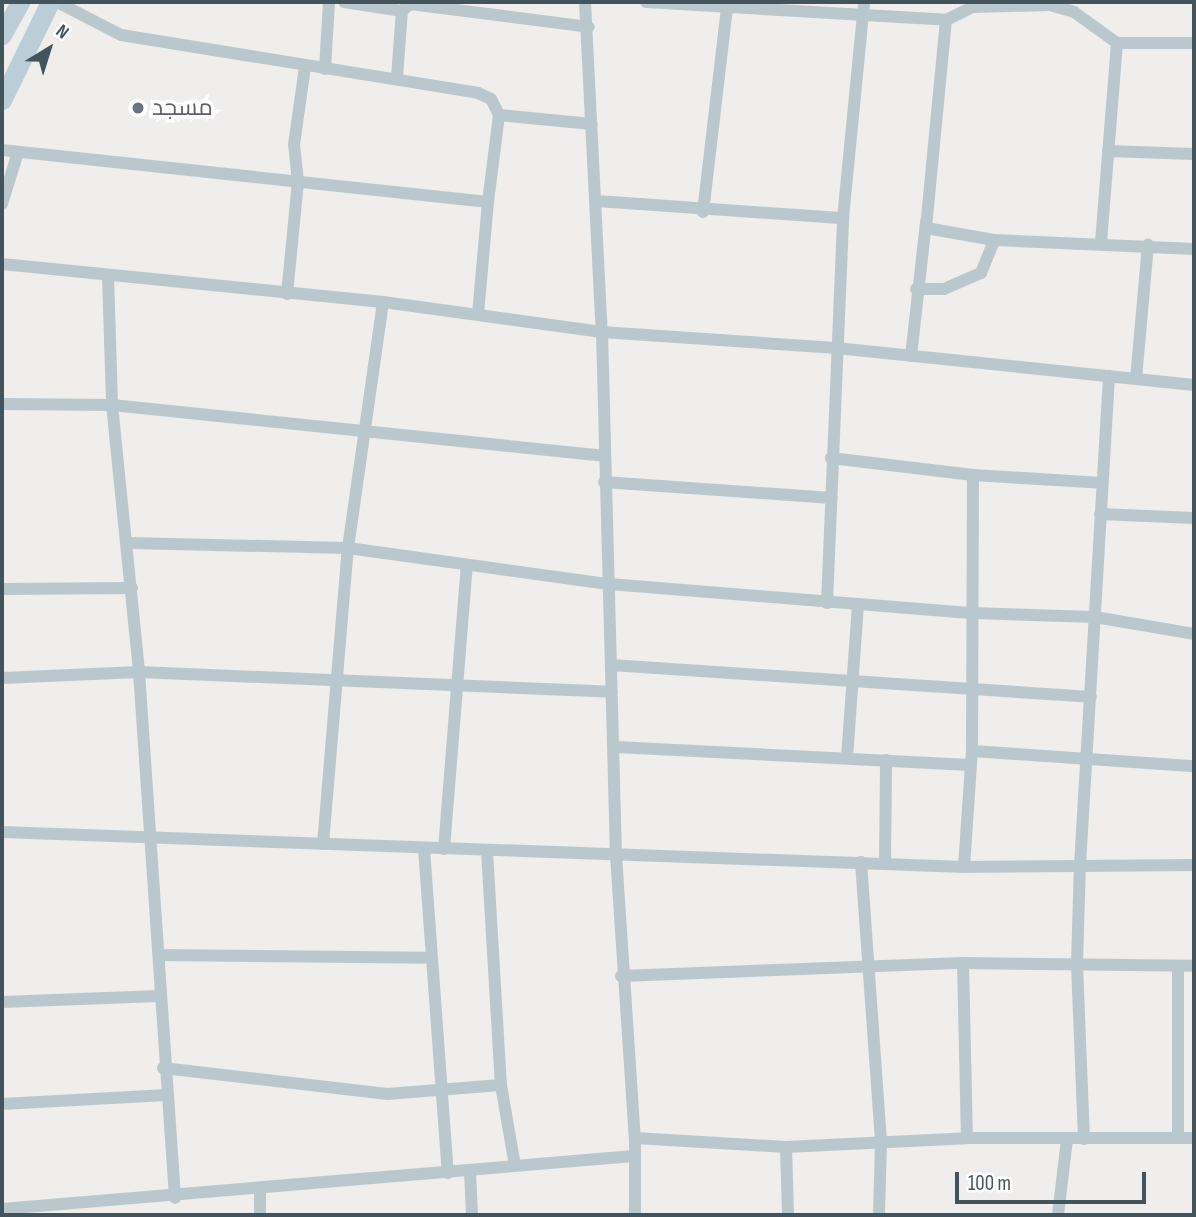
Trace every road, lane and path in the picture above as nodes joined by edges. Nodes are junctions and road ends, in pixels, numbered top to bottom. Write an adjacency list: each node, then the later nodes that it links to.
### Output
1 (20, 2): 15 (main road)
2 (50, 2): 21 (main road)
3 (57, 2): 18 (street)
4 (330, 2): 19 (street)
5 (344, 2): 11 (street)
6 (585, 2): 14 (street)
7 (646, 2): 10 (street)
8 (864, 2): 12 (street)
9 (974, 4): 13 (street); 16 (street)
10 (727, 8): 12 (street); 32 (street)
11 (402, 11): 14 (street); 20 (street)
12 (863, 17): 13 (street); 33 (street)
13 (946, 20): 34 (street)
14 (589, 27): 23 (street)
15 (2, 35)
16 (1117, 43): 17 (street); 25 (street)
17 (1194, 43)
18 (305, 67): 19 (street); 28 (street)
19 (325, 69): 20 (street)
20 (397, 77): 22 (street)
21 (2, 100)
22 (499, 115): 23 (street); 30 (street)
23 (592, 124): 29 (street)
24 (2, 150): 26 (street)
25 (1108, 150): 27 (street); 36 (street)
26 (18, 152): 28 (street); 31 (street)
27 (1194, 154)
28 (298, 182): 30 (street); 42 (street)
29 (597, 201): 32 (street); 45 (street)
30 (488, 202): 44 (street)
31 (2, 204)
32 (704, 212): 33 (street)
33 (843, 218): 46 (street)
34 (926, 228): 35 (street); 41 (street)
35 (994, 240): 36 (street); 41 (street)
36 (1101, 242): 37 (street)
37 (1148, 245): 38 (street); 49 (street)
38 (1194, 249)
39 (2, 264): 40 (street)
40 (108, 276): 42 (street); 52 (street)
41 (916, 289): 47 (street)
42 (287, 294): 43 (street)
43 (383, 302): 44 (street); 53 (street)
44 (478, 313): 45 (street)
45 (602, 332): 46 (street); 54 (street)
46 (836, 348): 47 (street); 55 (street)
47 (911, 356): 48 (street)
48 (1109, 376): 49 (street); 58 (street)
49 (1136, 379): 50 (street)
50 (1194, 385)
51 (2, 404): 52 (street)
52 (112, 405): 53 (street); 62 (street)
53 (366, 430): 54 (street); 63 (street)
54 (603, 456): 57 (street)
55 (831, 458): 56 (street); 59 (street)
56 (973, 475): 58 (street); 70 (street)
57 (604, 482): 59 (street); 65 (street)
58 (1102, 483): 60 (street)
59 (831, 498): 68 (street)
60 (1100, 514): 61 (street); 71 (street)
61 (1194, 518)
62 (128, 543): 63 (street); 66 (street)
63 (348, 548): 64 (street); 77 (street)
64 (467, 565): 65 (street); 78 (street)
65 (609, 584): 68 (street); 73 (street)
66 (132, 588): 67 (street); 74 (street)
67 (2, 589)
68 (827, 603): 69 (street)
69 (858, 604): 70 (street); 76 (street)
70 (973, 612): 71 (street); 79 (street)
71 (1095, 617): 72 (street); 81 (street)
72 (1194, 634)
73 (611, 665): 76 (street); 80 (street)
74 (139, 672): 75 (street); 77 (street); 90 (street)
75 (2, 678)
76 (854, 682): 79 (street); 84 (street)
77 (339, 684): 78 (street); 91 (street)
78 (458, 687): 80 (street); 93 (street)
79 (971, 688): 81 (street); 83 (street)
80 (612, 692): 82 (street)
81 (1091, 697): 85 (street)
82 (615, 747): 84 (street); 95 (street)
83 (972, 751): 85 (street); 87 (street)
84 (847, 758): 86 (street)
85 (1088, 758): 88 (street); 98 (street)
86 (886, 760): 87 (street); 97 (street)
87 (970, 765): 100 (street)
88 (1194, 766)
89 (2, 832): 90 (street)
90 (150, 836): 91 (street); 101 (street)
91 (323, 844): 92 (street)
92 (424, 849): 93 (street); 102 (street)
93 (444, 849): 94 (street)
94 (487, 851): 95 (street); 112 (street)
95 (616, 855): 96 (street); 108 (street)
96 (861, 862): 97 (street); 105 (street)
97 (885, 863): 100 (street)
98 (1080, 865): 99 (street); 100 (street); 104 (street)
99 (1194, 865)
100 (964, 867)
101 (159, 955): 102 (street); 109 (street)
102 (430, 958): 113 (street)
103 (963, 962): 104 (street); 105 (street); 117 (street)
104 (1077, 964): 107 (street); 120 (street)
105 (868, 965): 108 (street); 122 (street)
106 (1194, 965): 107 (street)
107 (1178, 966): 118 (street)
108 (621, 976): 116 (street)
109 (159, 996): 110 (street); 111 (street)
110 (2, 1002)
111 (163, 1068): 113 (street); 114 (street)
112 (501, 1084): 113 (street); 125 (street)
113 (445, 1088): 127 (street)
114 (167, 1095): 115 (street); 129 (street)
115 (2, 1104)
116 (635, 1138): 123 (street); 124 (street)
117 (967, 1138): 121 (street); 122 (street)
118 (1178, 1138): 119 (street); 120 (street)
119 (1194, 1138)
120 (1084, 1139): 121 (street)
121 (1068, 1140): 136 (street)
122 (881, 1142): 123 (street); 135 (street)
123 (786, 1147): 134 (street)
124 (634, 1156): 125 (street); 133 (street)
125 (515, 1166): 126 (street)
126 (470, 1171): 127 (street); 132 (street)
127 (448, 1174): 128 (street)
128 (260, 1191): 129 (street); 131 (street)
129 (174, 1198): 130 (street)
130 (2, 1209)
131 (260, 1215)
132 (472, 1215)
133 (635, 1215)
134 (788, 1215)
135 (879, 1215)
136 (1058, 1215)

